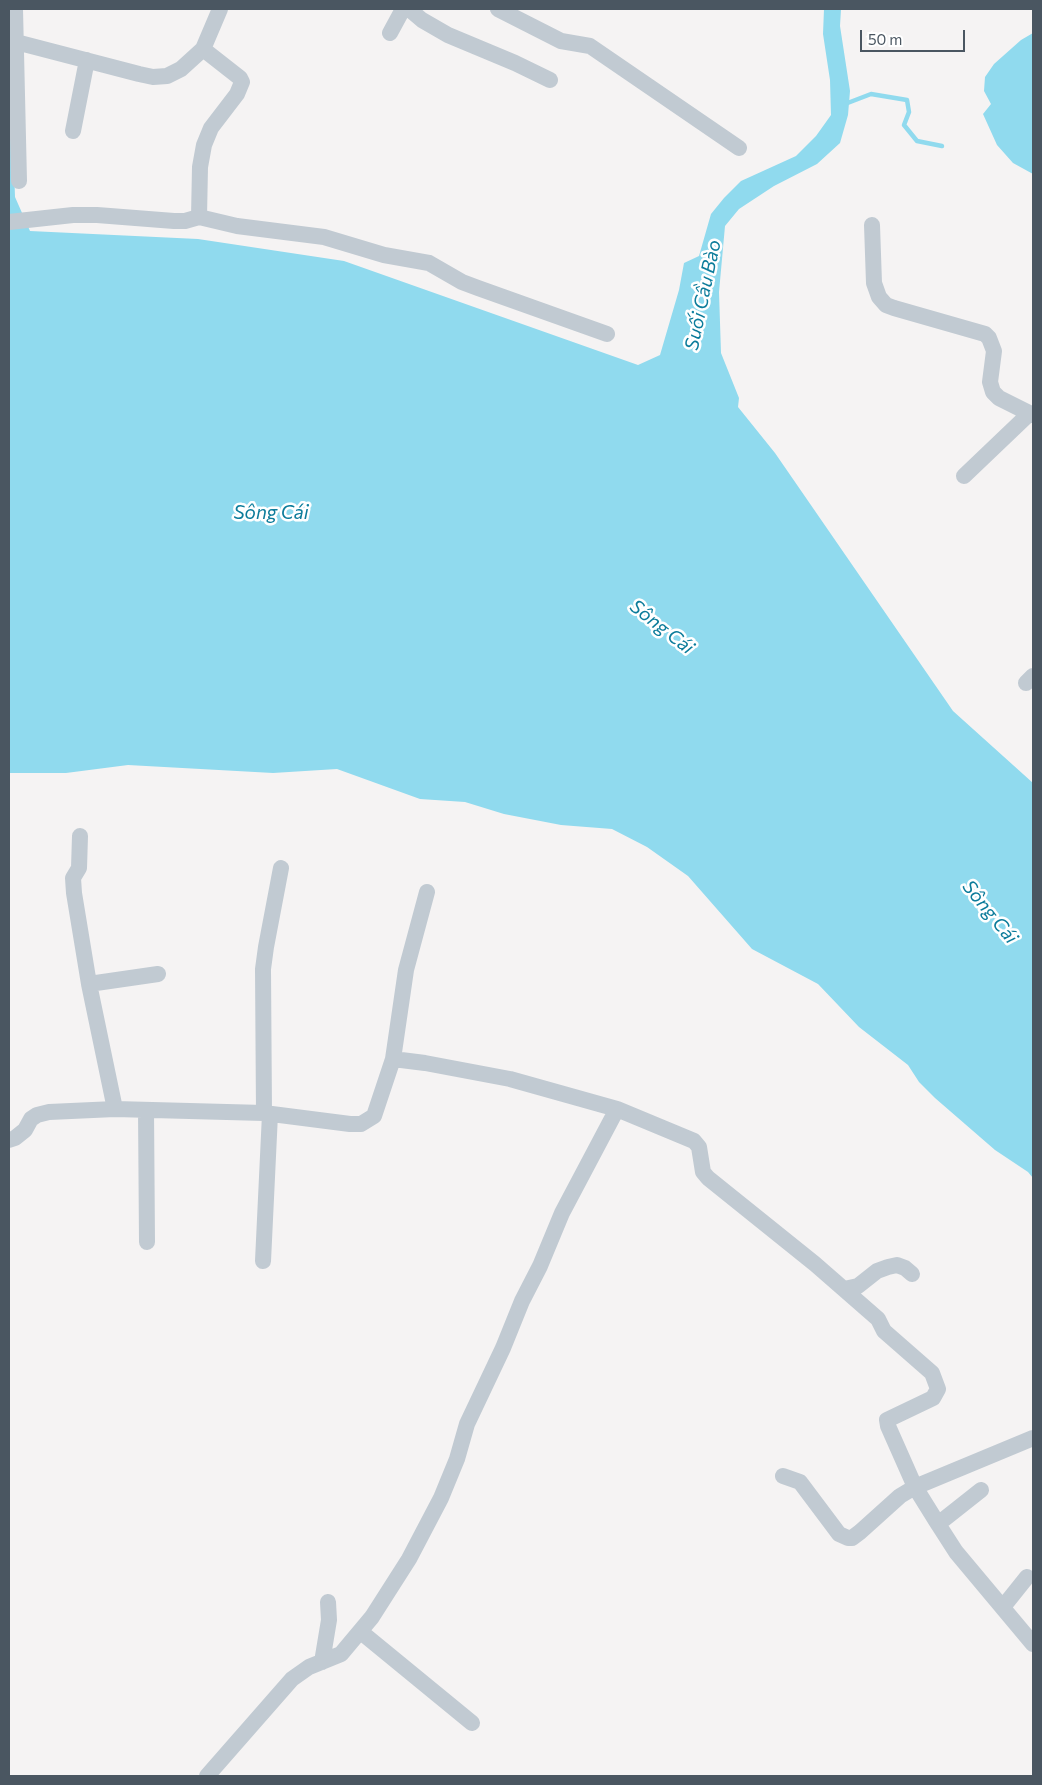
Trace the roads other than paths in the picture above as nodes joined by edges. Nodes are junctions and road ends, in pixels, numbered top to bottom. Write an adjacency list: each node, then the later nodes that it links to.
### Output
1 (15, 9): 7 (street)
2 (220, 9): 8 (street)
3 (403, 9): 6 (street)
4 (409, 9): 10 (street)
5 (498, 9): 12 (street)
6 (390, 32)
7 (16, 42): 9 (street); 13 (street)
8 (203, 49): 9 (street); 14 (street)
9 (87, 60): 11 (street)
10 (550, 80)
11 (73, 131)
12 (739, 148)
13 (19, 181)
14 (199, 217): 15 (street); 17 (street)
15 (9, 222)
16 (872, 225): 18 (street)
17 (608, 334)
18 (1032, 414): 19 (street)
19 (964, 476)
20 (80, 836): 24 (street)
21 (281, 868): 29 (street)
22 (427, 892): 25 (street)
23 (158, 974): 24 (street)
24 (89, 984): 26 (street)
25 (393, 1059): 27 (street); 29 (street)
26 (115, 1109): 28 (street); 30 (street)
27 (617, 1109): 34 (street); 43 (street)
28 (146, 1110): 29 (street); 31 (street)
29 (267, 1113): 32 (street)
30 (9, 1140)
31 (147, 1242)
32 (263, 1260)
33 (912, 1274): 34 (street)
34 (844, 1289): 37 (street)
35 (1033, 1438): 37 (street)
36 (783, 1476): 37 (street)
37 (915, 1487): 39 (street)
38 (981, 1490): 39 (street)
39 (938, 1524): 42 (street)
40 (1028, 1577): 42 (street)
41 (328, 1602): 45 (street)
42 (1003, 1607): 44 (street)
43 (360, 1632): 45 (street); 46 (street)
44 (1030, 1634)
45 (322, 1662): 47 (street)
46 (472, 1723)
47 (207, 1776)

